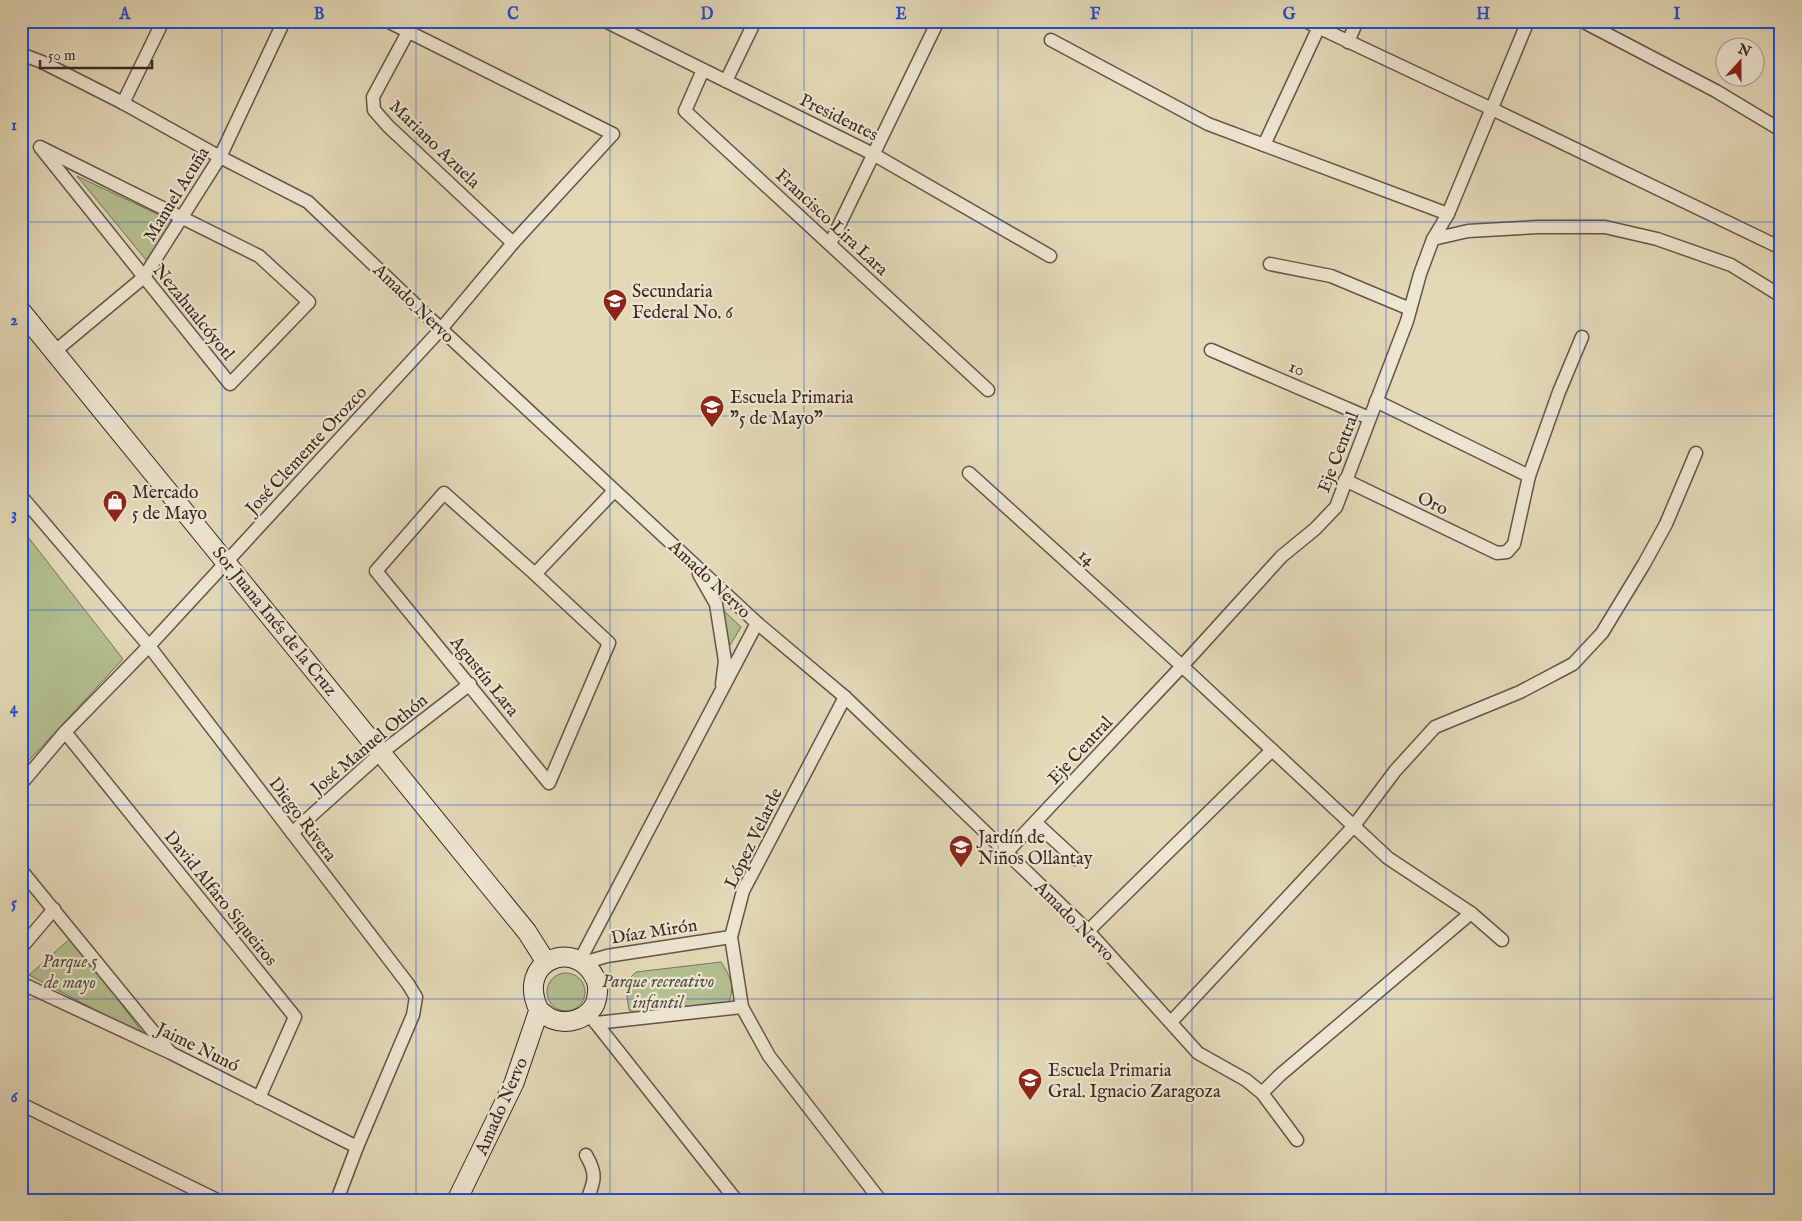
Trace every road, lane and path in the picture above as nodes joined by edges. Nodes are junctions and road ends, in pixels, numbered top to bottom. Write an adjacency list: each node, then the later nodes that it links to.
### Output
1 (163, 21): 18 (street)
2 (284, 21): 23 (street, Manuel Acuña)
3 (387, 21): 12 (street)
4 (605, 21): 16 (street, Presidentes)
5 (755, 21): 17 (street)
6 (938, 21): 22 (street)
7 (1305, 21): 11 (street)
8 (1356, 21): 14 (street)
9 (1528, 21): 19 (street, Eje Central)
10 (1582, 21): 20 (street)
11 (1318, 29): 14 (street); 21 (street)
12 (408, 32): 27 (street, Mariano Azuela); 27 (street, José Clemente Orozco)
13 (1051, 40): 21 (street)
14 (1348, 42): 19 (street)
15 (21, 54): 18 (street, Amado Nervo)
16 (703, 70): 17 (street, Presidentes); 28 (street, Francisco Lira Lara)
17 (726, 81): 22 (street, Presidentes)
18 (123, 102): 23 (street, Amado Nervo)
19 (1492, 109): 24 (street, Eje Central); 29 (street)
20 (1781, 130)
21 (1264, 145): 24 (street)
22 (873, 154): 28 (street); 30 (street, Presidentes)
23 (220, 157): 25 (street, Manuel Acuña); 36 (street, Amado Nervo)
24 (1448, 214): 26 (street, Eje Central)
25 (183, 218): 32 (street, Manuel Acuña); 32 (street, Nezahualcóyotl); 32 (street, Nezahualcóyotl)
26 (1433, 239): 33 (street); 34 (street, Eje Central)
27 (513, 243): 36 (street, José Clemente Orozco)
28 (830, 244): 40 (street, Francisco Lira Lara)
29 (1781, 248)
30 (1050, 256)
31 (1270, 264): 34 (street)
32 (144, 277): 39 (street, Manuel Acuña)
33 (1781, 296)
34 (1410, 310): 41 (street, Eje Central)
35 (21, 311): 39 (main road, Sor Juana Inés de la Cruz)
36 (441, 329): 47 (street, Amado Nervo); 50 (street, José Clemente Orozco)
37 (1582, 337): 45 (street)
38 (1211, 350): 42 (street, 10)
39 (54, 352): 50 (main road, Sor Juana Inés de la Cruz)
40 (988, 390)
41 (1376, 401): 42 (street, Eje Central); 45 (street)
42 (1369, 418): 46 (street, Eje Central)
43 (1696, 453): 63 (street)
44 (969, 473): 54 (street, 14)
45 (1529, 476): 46 (street, Oro)
46 (1345, 480): 54 (street, Eje Central)
47 (614, 491): 49 (street, Amado Nervo); 51 (street)
48 (21, 496): 53 (street, Diego Rivera)
49 (691, 561): 52 (street, Amado Nervo); 56 (street)
50 (227, 562): 53 (street, José Clemente Orozco); 60 (main road, Sor Juana Inés de la Cruz)
51 (535, 574): 55 (street, Agustín Lara); 55 (street, Agustín Lara)
52 (757, 623): 56 (street, Amado Nervo); 57 (street, Amado Nervo)
53 (149, 646): 58 (street, José Clemente Orozco); 64 (street, Diego Rivera)
54 (1182, 666): 59 (street, 14); 62 (street, Eje Central)
55 (470, 684): 60 (street, José Manuel Othón)
56 (721, 692): 75 (street, Amado Nervo)
57 (845, 697): 65 (street, Amado Nervo); 71 (street, López Velarde)
58 (65, 732): 61 (street, José Clemente Orozco); 83 (street, David Alfaro Siqueiros)
59 (1272, 750): 63 (street, 14); 70 (street)
60 (381, 752): 64 (street, José Manuel Othón); 74 (main road, Sor Juana Inés de la Cruz)
61 (21, 784)
62 (1036, 823): 65 (street, Eje Central); 66 (street)
63 (1352, 827): 69 (street, 14); 80 (street)
64 (292, 833): 86 (street, Diego Rivera)
65 (1006, 853): 70 (street, Amado Nervo)
66 (1075, 859)
67 (21, 870): 68 (street)
68 (54, 909): 73 (street); 81 (street)
69 (1470, 913): 72 (street, 14); 82 (street)
70 (1088, 931): 80 (street, Amado Nervo)
71 (731, 937): 75 (street, Díaz Mirón); 77 (street, López Velarde)
72 (1502, 940)
73 (21, 948)
74 (546, 962): 75 (main road); 78 (main road)
75 (582, 962): 79 (main road)
76 (21, 983): 81 (street, Jaime Nunó)
77 (742, 1007): 79 (street); 93 (street, López Velarde)
78 (539, 1010): 79 (main road); 91 (main road, Amado Nervo)
79 (592, 1018): 92 (street)
80 (1171, 1022): 82 (street, Amado Nervo)
81 (171, 1053): 83 (street, Jaime Nunó)
82 (1262, 1093): 85 (street, Amado Nervo)
83 (259, 1098): 86 (street, Jaime Nunó)
84 (21, 1104): 89 (street)
85 (1297, 1140)
86 (357, 1146): 90 (street, Diego Rivera)
87 (586, 1155): 88 (street)
88 (590, 1198)
89 (217, 1200)
90 (336, 1200)
91 (457, 1200)
92 (736, 1200)
93 (880, 1200)

